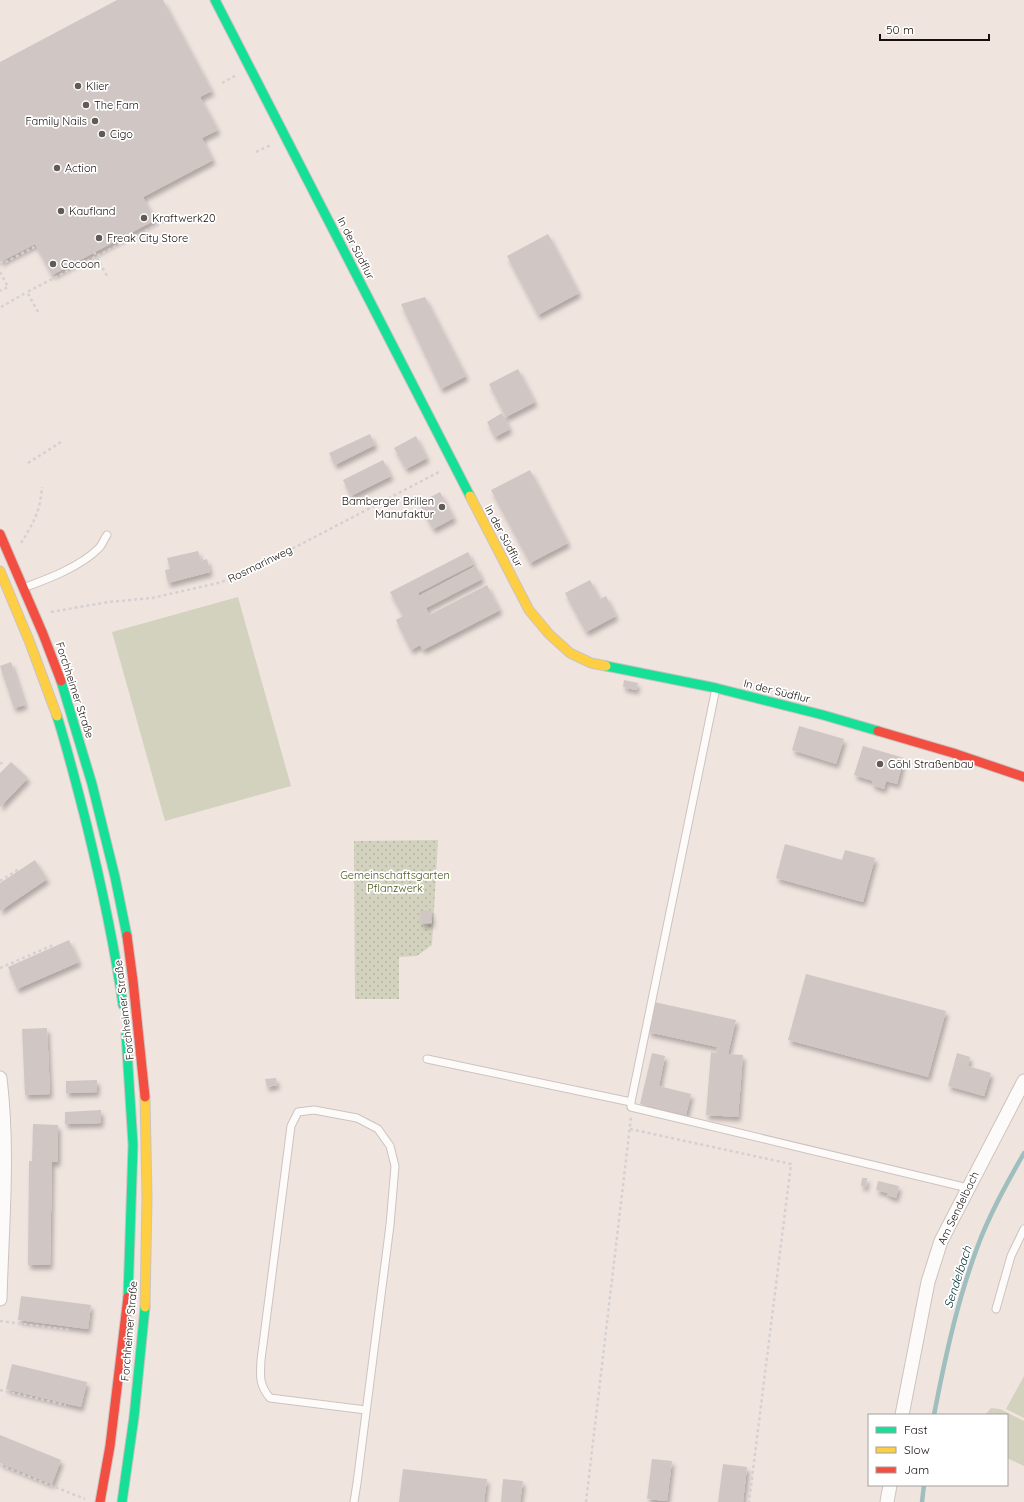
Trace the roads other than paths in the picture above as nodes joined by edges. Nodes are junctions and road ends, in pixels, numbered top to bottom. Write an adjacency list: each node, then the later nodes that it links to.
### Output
1 (215, 0): 7 (street, In der Südflur)
2 (0, 534): 5 (street, Forchheimer Straße)
3 (107, 535): 5 (lane)
4 (0, 572): 6 (street, Forchheimer Straße)
5 (24, 588): 6 (lane); 23 (street, Forchheimer Straße)
6 (5, 595): 22 (street, Forchheimer Straße)
7 (716, 688): 8 (street, In der Südflur); 12 (lane)
8 (1024, 777)
9 (427, 1059): 12 (lane)
10 (0, 1078): 13 (street)
11 (1024, 1081): 14 (street, Am Sendelbach)
12 (631, 1104): 14 (lane)
13 (2, 1105): 15 (street)
14 (968, 1188): 20 (street, Am Sendelbach)
15 (2, 1215): 17 (street)
16 (1024, 1229): 18 (lane)
17 (0, 1299)
18 (996, 1309)
19 (366, 1410): 19 (lane); 24 (lane)
20 (902, 1414)
21 (890, 1486): 25 (street)
22 (100, 1502)
23 (122, 1502)
24 (354, 1502)
25 (888, 1502)

